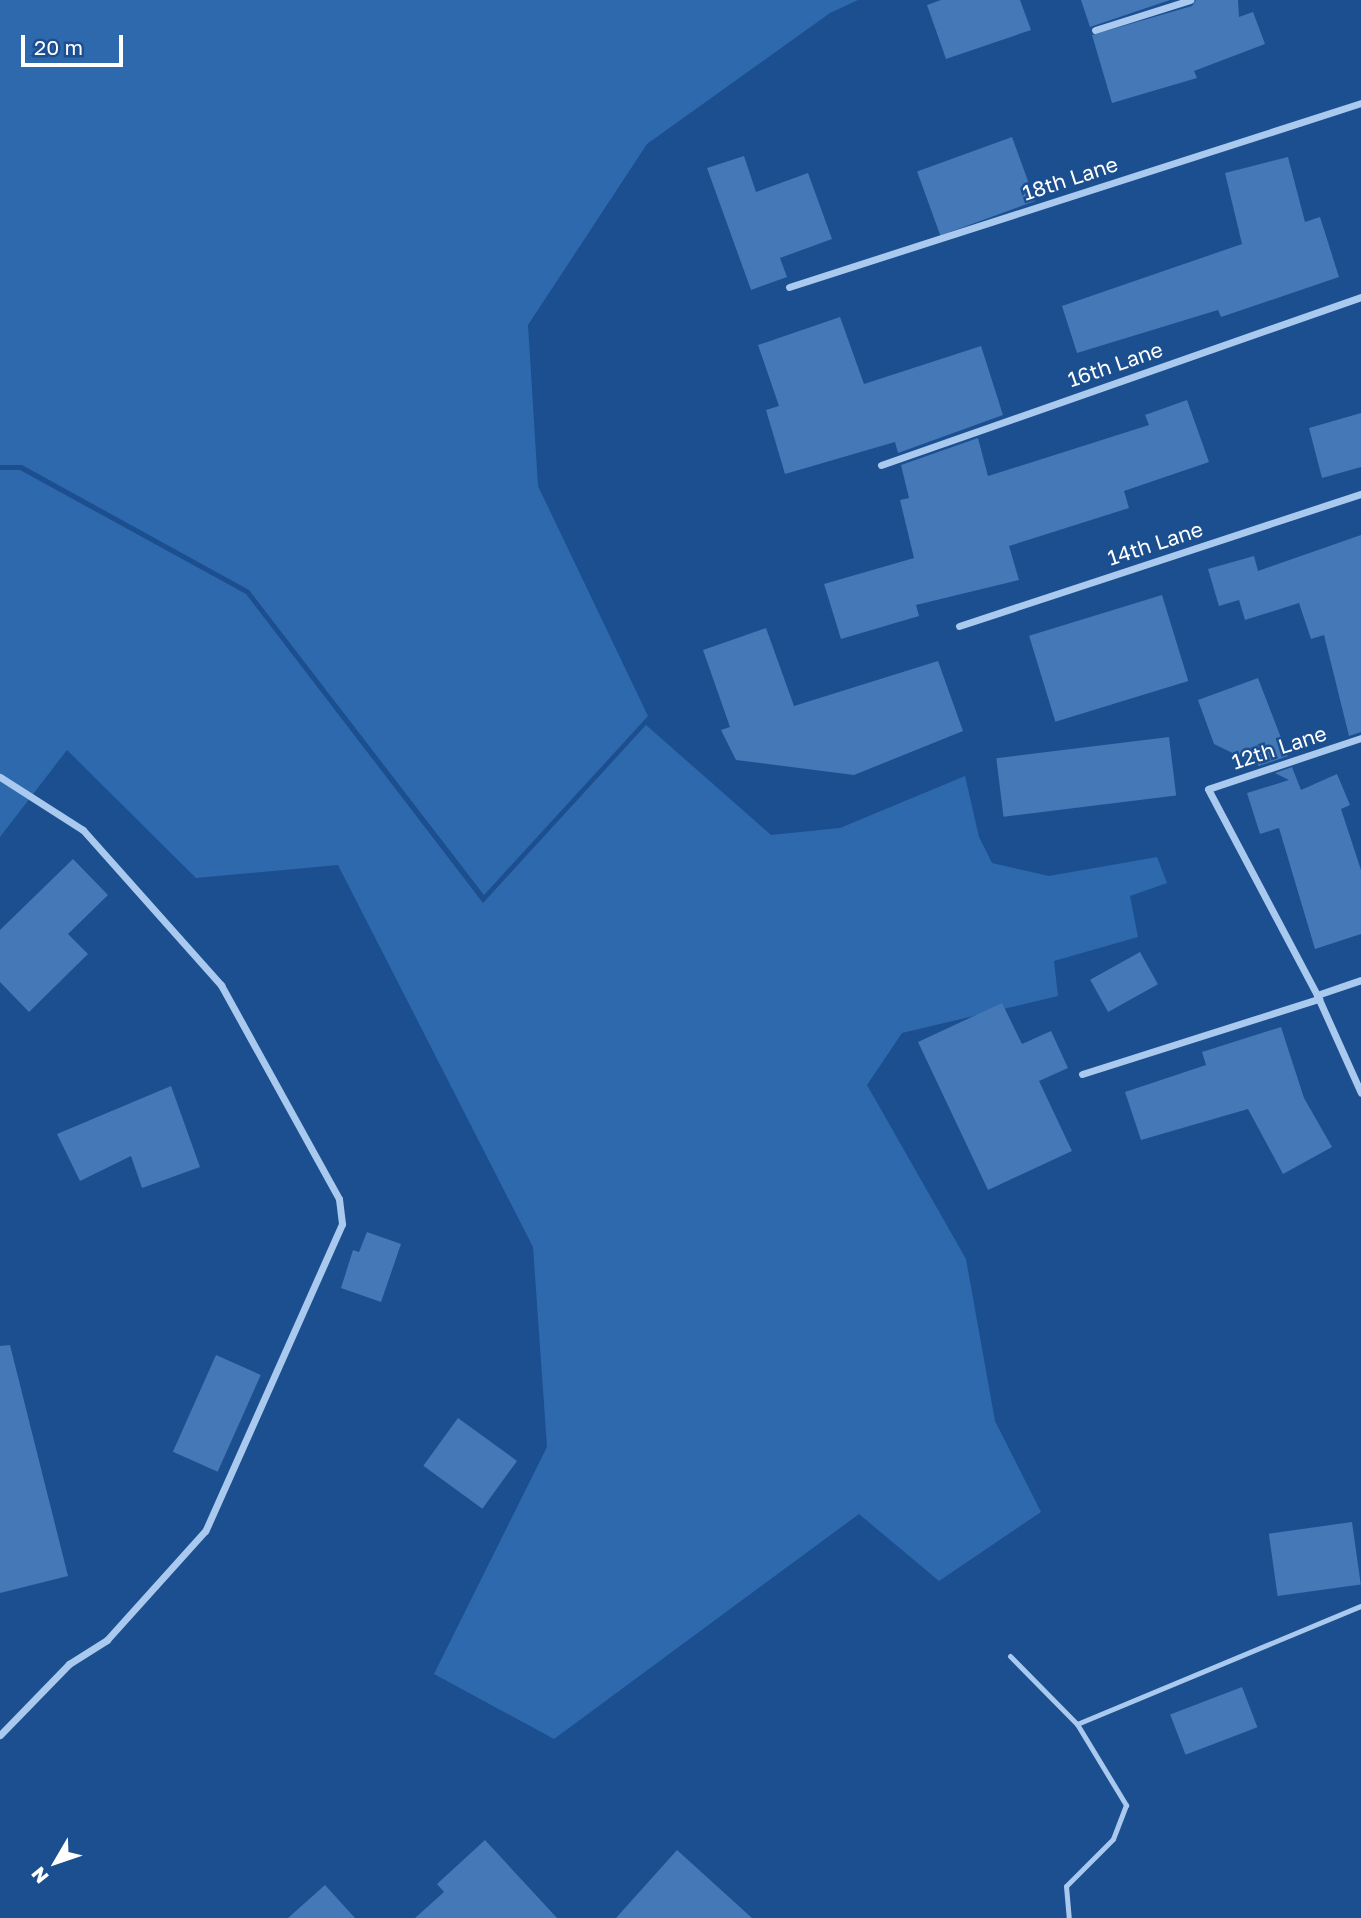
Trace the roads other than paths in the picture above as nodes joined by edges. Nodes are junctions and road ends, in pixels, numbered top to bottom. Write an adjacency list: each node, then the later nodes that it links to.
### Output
1 (1190, 0): 2 (street)
2 (1095, 30)
3 (1361, 103): 4 (street, 18th Lane)
4 (789, 287)
5 (1361, 297): 6 (street, 16th Lane)
6 (881, 465)
7 (1361, 494): 8 (street, 14th Lane)
8 (960, 626)
9 (1361, 738): 12 (street, 12th Lane)
10 (0, 777): 18 (street)
11 (1361, 980): 12 (street)
12 (1318, 997): 13 (street); 14 (street)
13 (1082, 1074)
14 (1361, 1093)
15 (1361, 1606): 17 (lane)
16 (1010, 1656): 17 (lane)
17 (1077, 1724): 19 (lane)
18 (0, 1735)
19 (1069, 1918)

